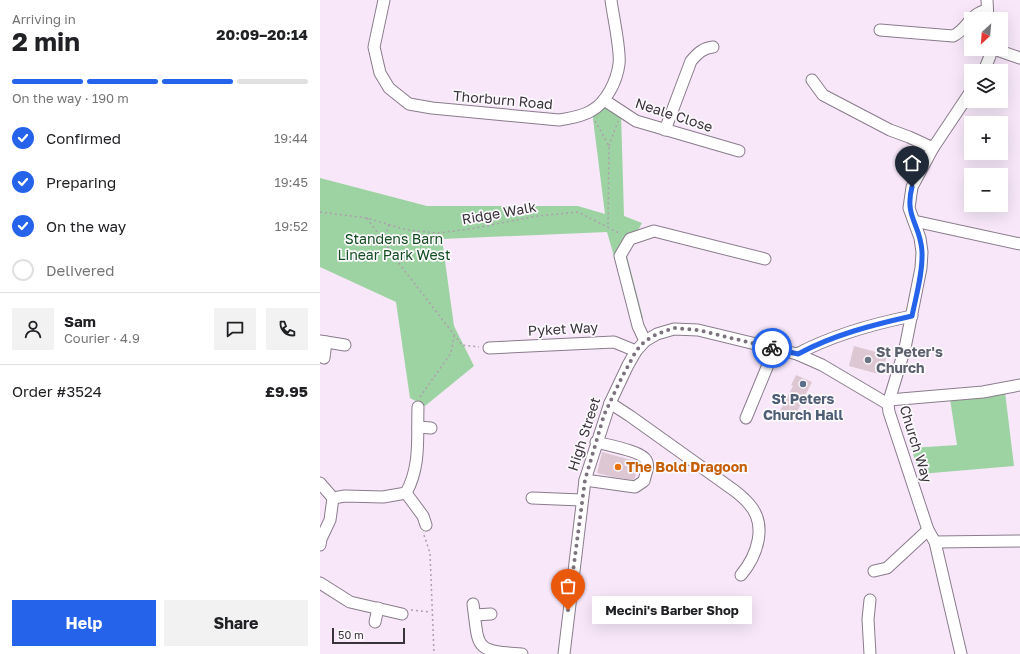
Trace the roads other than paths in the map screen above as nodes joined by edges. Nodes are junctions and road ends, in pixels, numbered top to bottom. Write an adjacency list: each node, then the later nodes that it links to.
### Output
1 (384, 0): 9 (street, Thorburn Road)
2 (611, 0): 9 (street, Thorburn Road)
3 (987, 10): 4 (street)
4 (880, 30)
5 (713, 47): 11 (street)
6 (1008, 54): 7 (street)
7 (1020, 58)
8 (812, 80): 12 (street)
9 (604, 100): 11 (street, Neale Close)
10 (964, 102): 12 (street, Church Way)
11 (665, 130): 13 (street, Neale Close)
12 (932, 148): 14 (street, Church Way)
13 (739, 151)
14 (914, 221): 15 (street); 17 (street, Church Way)
15 (1020, 244)
16 (765, 259): 19 (street)
17 (912, 316): 24 (street); 27 (street, Church Way)
18 (323, 341): 20 (street); 25 (street)
19 (645, 341): 22 (street, High Street); 23 (street, High Street)
20 (345, 345)
21 (489, 348): 23 (street, Pyket Way)
22 (775, 348): 24 (street, High Street); 30 (street)
23 (636, 351): 28 (street, High Street)
24 (798, 354): 27 (street, High Street)
25 (324, 358)
26 (1020, 385): 27 (street)
27 (889, 402): 41 (street, Church Way)
28 (610, 403): 33 (street, High Street); 46 (street)
29 (418, 407): 31 (street)
30 (746, 418)
31 (418, 427): 32 (street); 36 (street)
32 (432, 428)
33 (596, 442): 34 (street, High Street); 34 (street)
34 (585, 480): 39 (street, High Street)
35 (320, 483): 37 (street)
36 (406, 493): 37 (street); 40 (street)
37 (333, 498): 44 (street)
38 (532, 498): 39 (street)
39 (581, 500): 56 (street, High Street)
40 (426, 525)
41 (928, 530): 43 (street, Church Way); 45 (street)
42 (1020, 541): 43 (street)
43 (935, 542): 58 (street, Church Way)
44 (320, 545)
45 (874, 571)
46 (741, 575)
47 (320, 583): 50 (street)
48 (870, 600): 57 (street)
49 (473, 604): 53 (street)
50 (378, 608): 51 (street); 54 (street)
51 (402, 614)
52 (491, 614): 53 (street)
53 (475, 615): 55 (street)
54 (375, 622)
55 (522, 654)
56 (564, 654)
57 (870, 654)
58 (961, 654)

